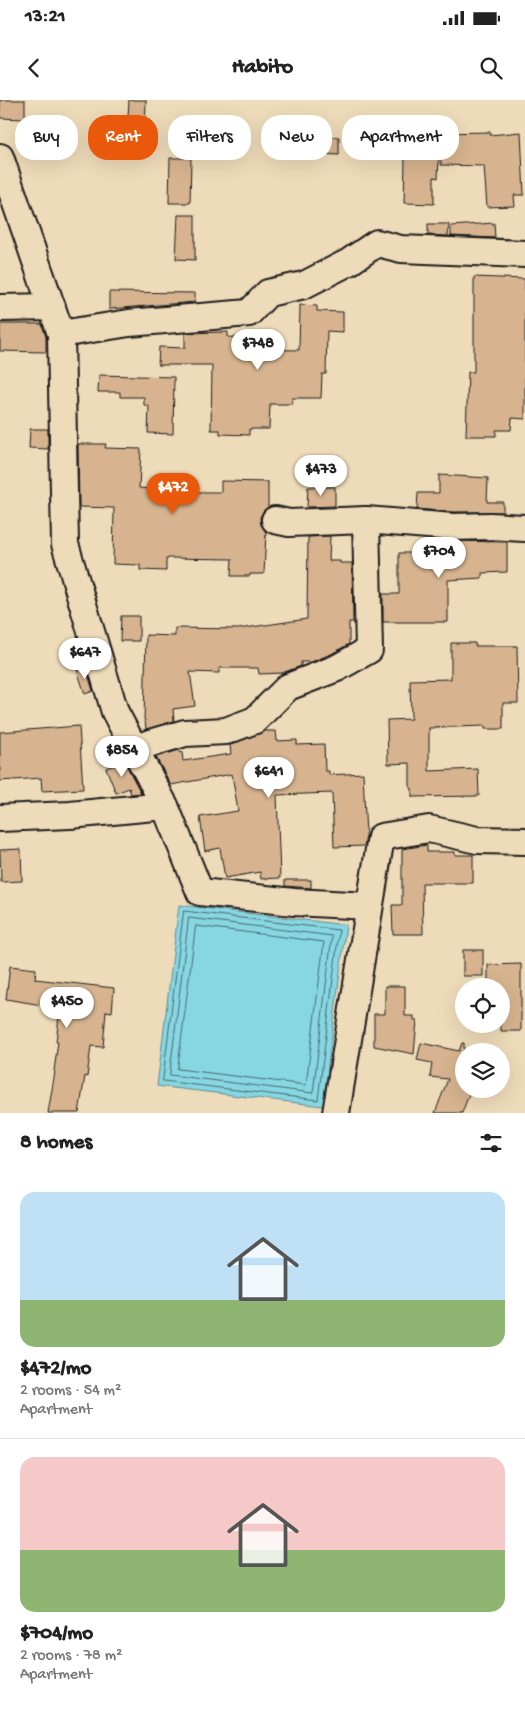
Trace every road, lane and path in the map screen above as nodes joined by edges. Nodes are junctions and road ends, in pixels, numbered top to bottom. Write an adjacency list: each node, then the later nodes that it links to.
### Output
1 (0, 157): 3 (street)
2 (525, 254): 5 (street)
3 (52, 307): 4 (street); 5 (street)
4 (0, 308)
5 (61, 334): 9 (street)
6 (275, 520): 7 (street)
7 (366, 520): 8 (street); 9 (street)
8 (524, 528)
9 (134, 748): 10 (street)
10 (165, 806): 11 (street); 13 (street)
11 (0, 818)
12 (525, 841): 13 (street)
13 (369, 906): 14 (street)
14 (336, 1113)

